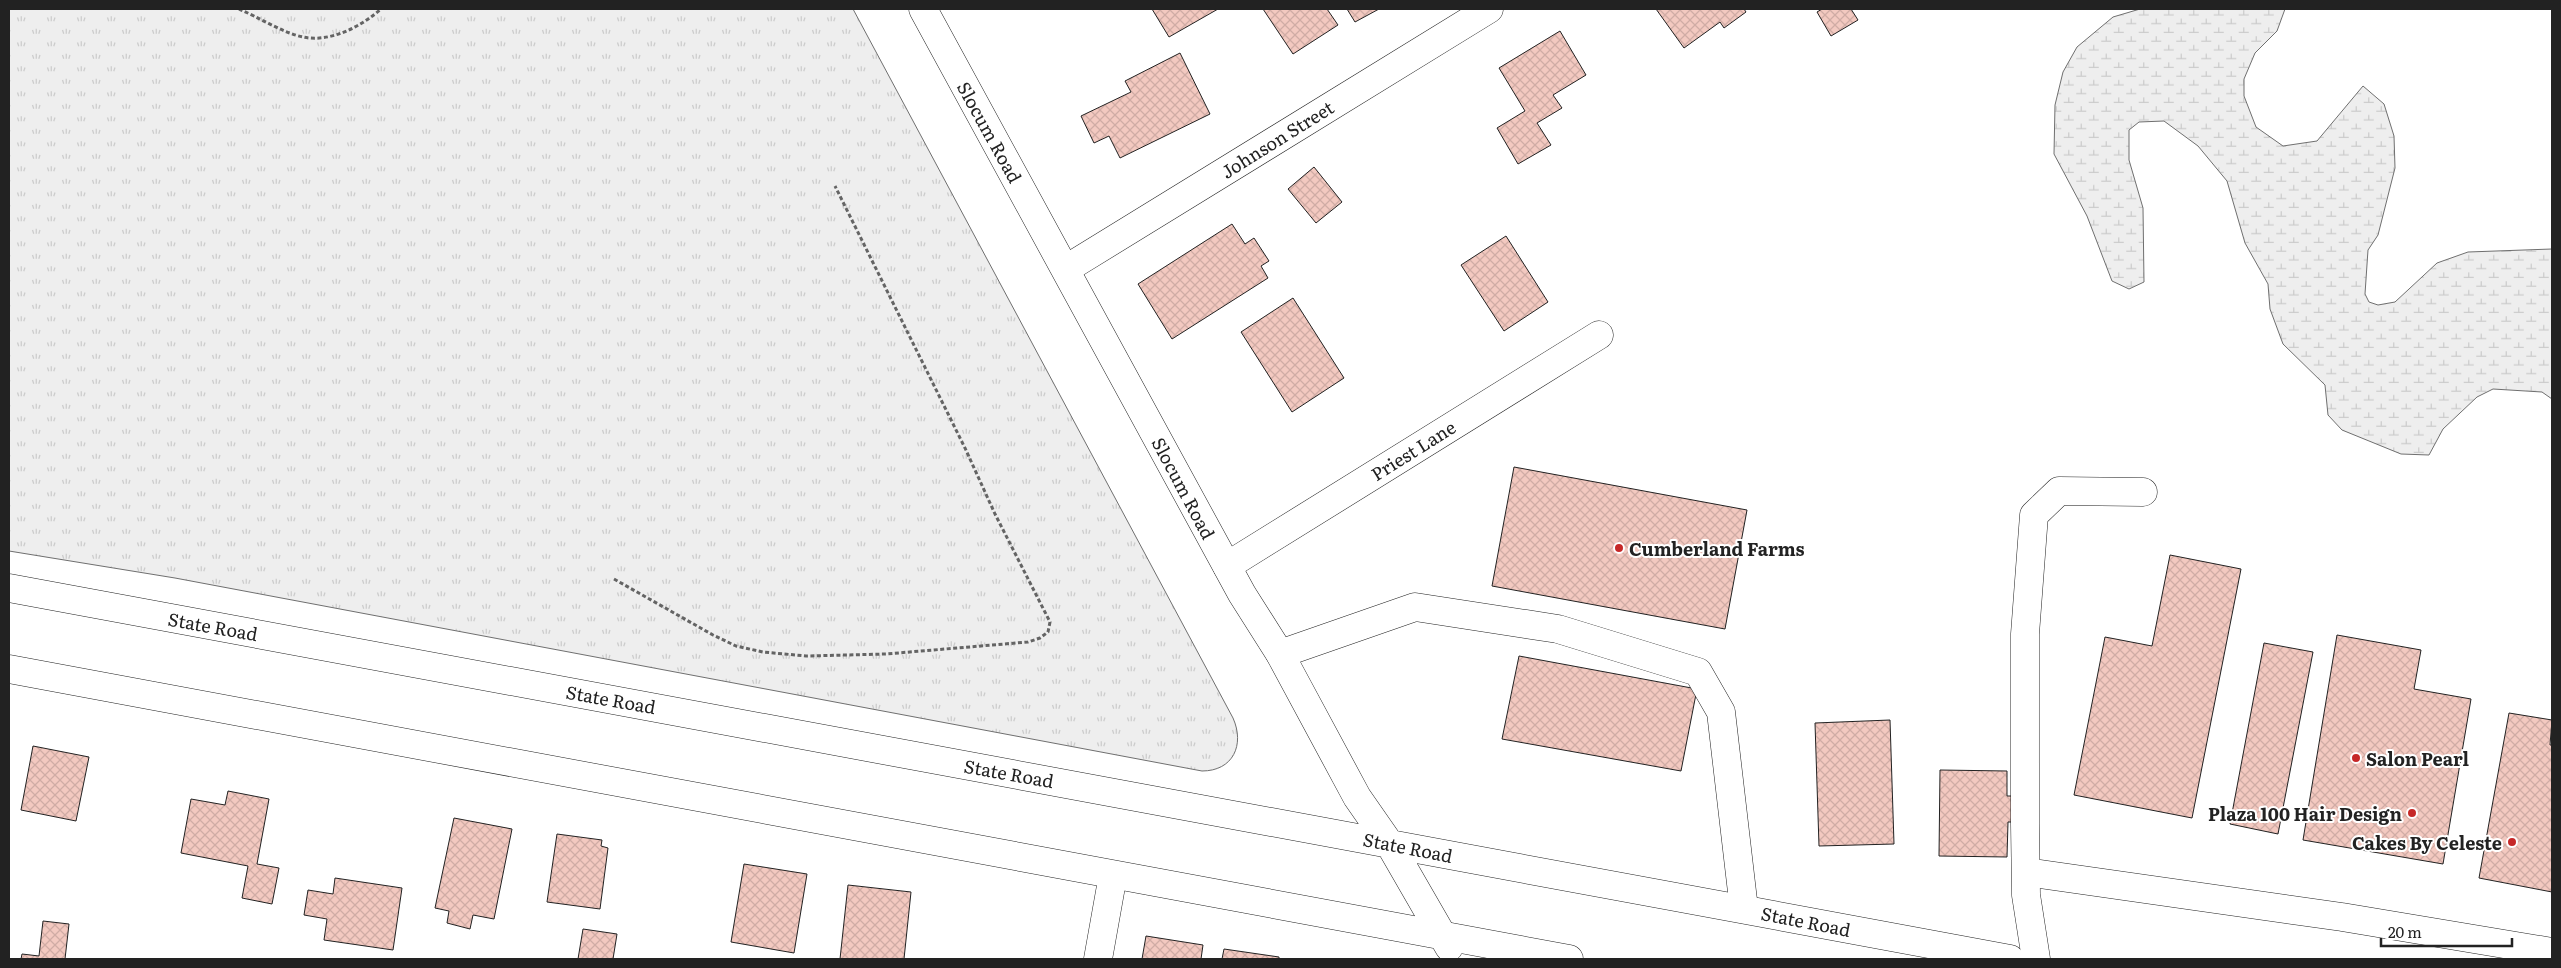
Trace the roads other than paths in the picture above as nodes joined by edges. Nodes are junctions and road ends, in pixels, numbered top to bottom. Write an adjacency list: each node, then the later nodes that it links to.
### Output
1 (923, 9): 3 (main road, Slocum Road)
2 (1488, 9): 3 (main road, Johnson Street)
3 (1066, 269): 6 (main road, Slocum Road)
4 (1599, 335): 6 (main road, Priest Lane)
5 (2143, 492): 11 (main road)
6 (1226, 566): 8 (main road, Slocum Road)
7 (9, 588): 10 (main road, State Road)
8 (1280, 654): 10 (main road, Slocum Road); 13 (main road)
9 (9, 669): 12 (main road)
10 (1389, 843): 13 (main road, State Road); 14 (main road, Slocum Road)
11 (2026, 872): 15 (main road); 20 (main road)
12 (1113, 875): 14 (main road); 17 (main road)
13 (1744, 909): 19 (main road, State Road)
14 (1450, 948): 18 (main road)
15 (2501, 952): 16 (main road)
16 (2552, 952)
17 (1098, 959)
18 (1569, 959)
19 (2010, 959)
20 (2036, 959)

